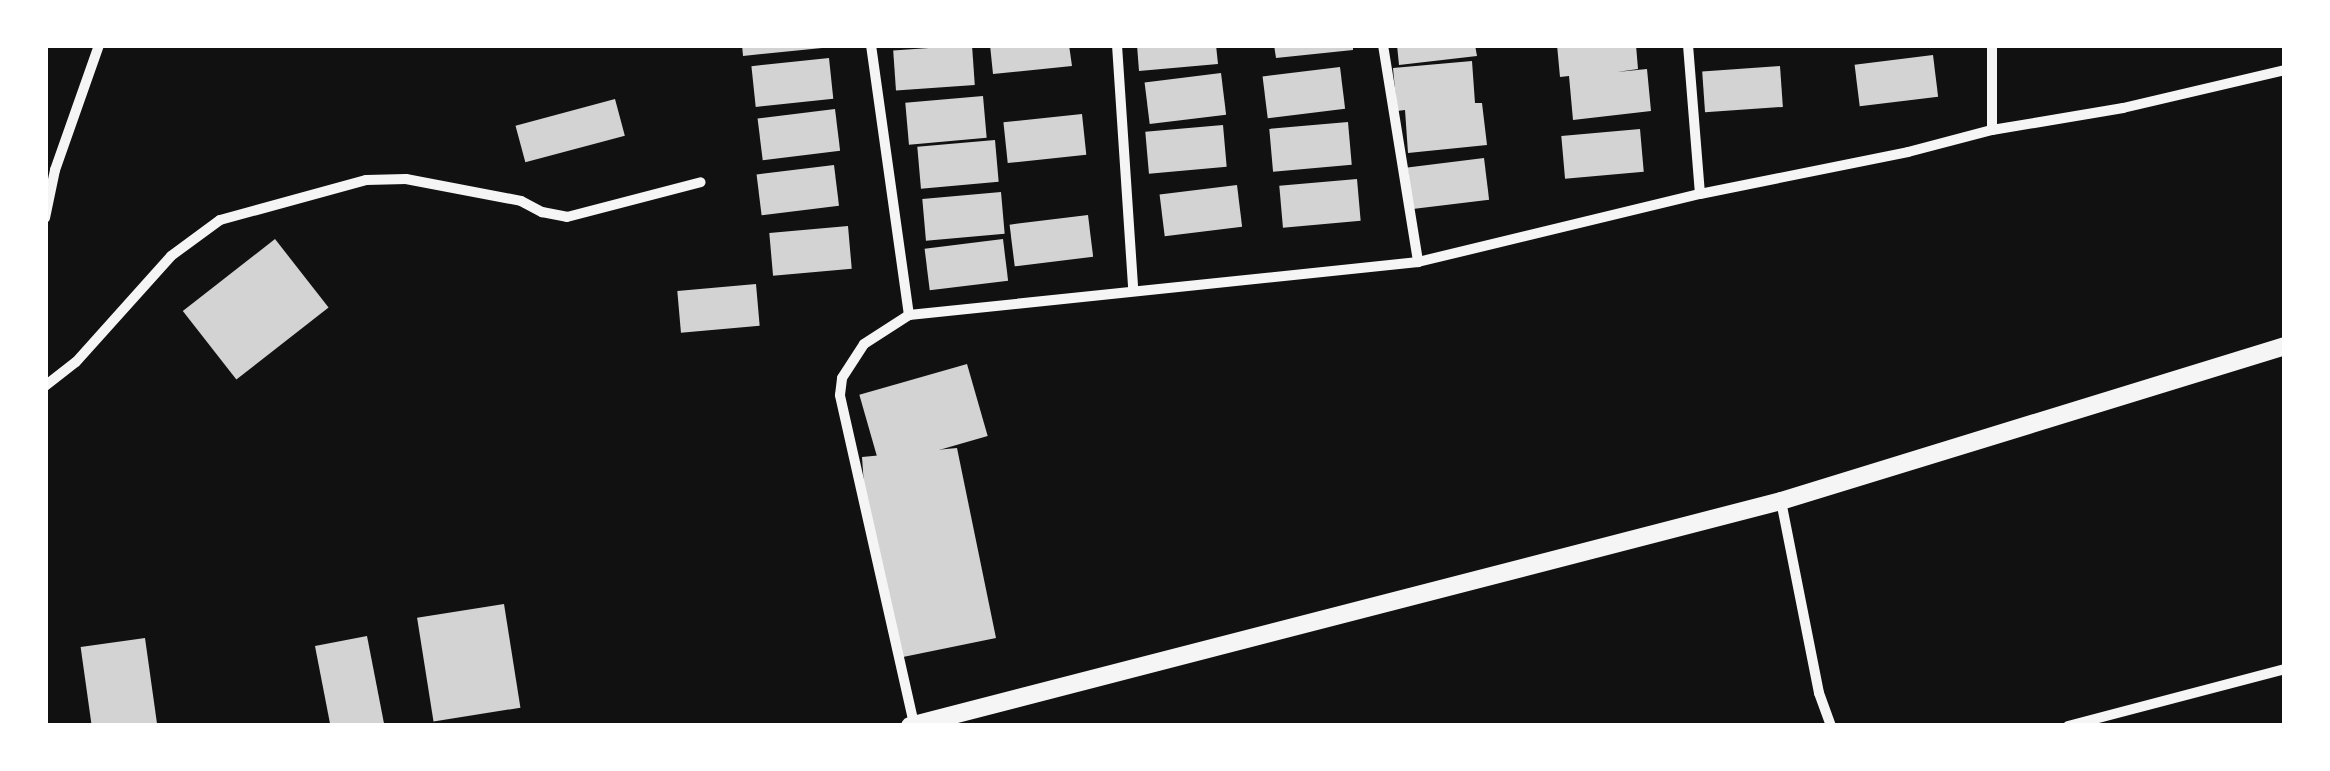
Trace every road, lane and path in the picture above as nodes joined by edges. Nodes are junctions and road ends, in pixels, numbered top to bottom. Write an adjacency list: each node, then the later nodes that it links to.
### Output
1 (98, 45): 11 (street)
2 (871, 45): 14 (street)
3 (1117, 45): 13 (street)
4 (1383, 45): 12 (street)
5 (1688, 45): 10 (street)
6 (1992, 45): 8 (street)
7 (2285, 70): 8 (street)
8 (1992, 130): 10 (street)
9 (700, 182): 16 (street)
10 (1700, 194): 12 (street)
11 (45, 218)
12 (1418, 262): 13 (street)
13 (1132, 288): 14 (street)
14 (909, 316): 19 (street)
15 (2285, 346): 17 (street)
16 (45, 386)
17 (1781, 501): 19 (street); 20 (street)
18 (2285, 669): 21 (street)
19 (912, 725)
20 (1831, 726)
21 (2068, 726)

